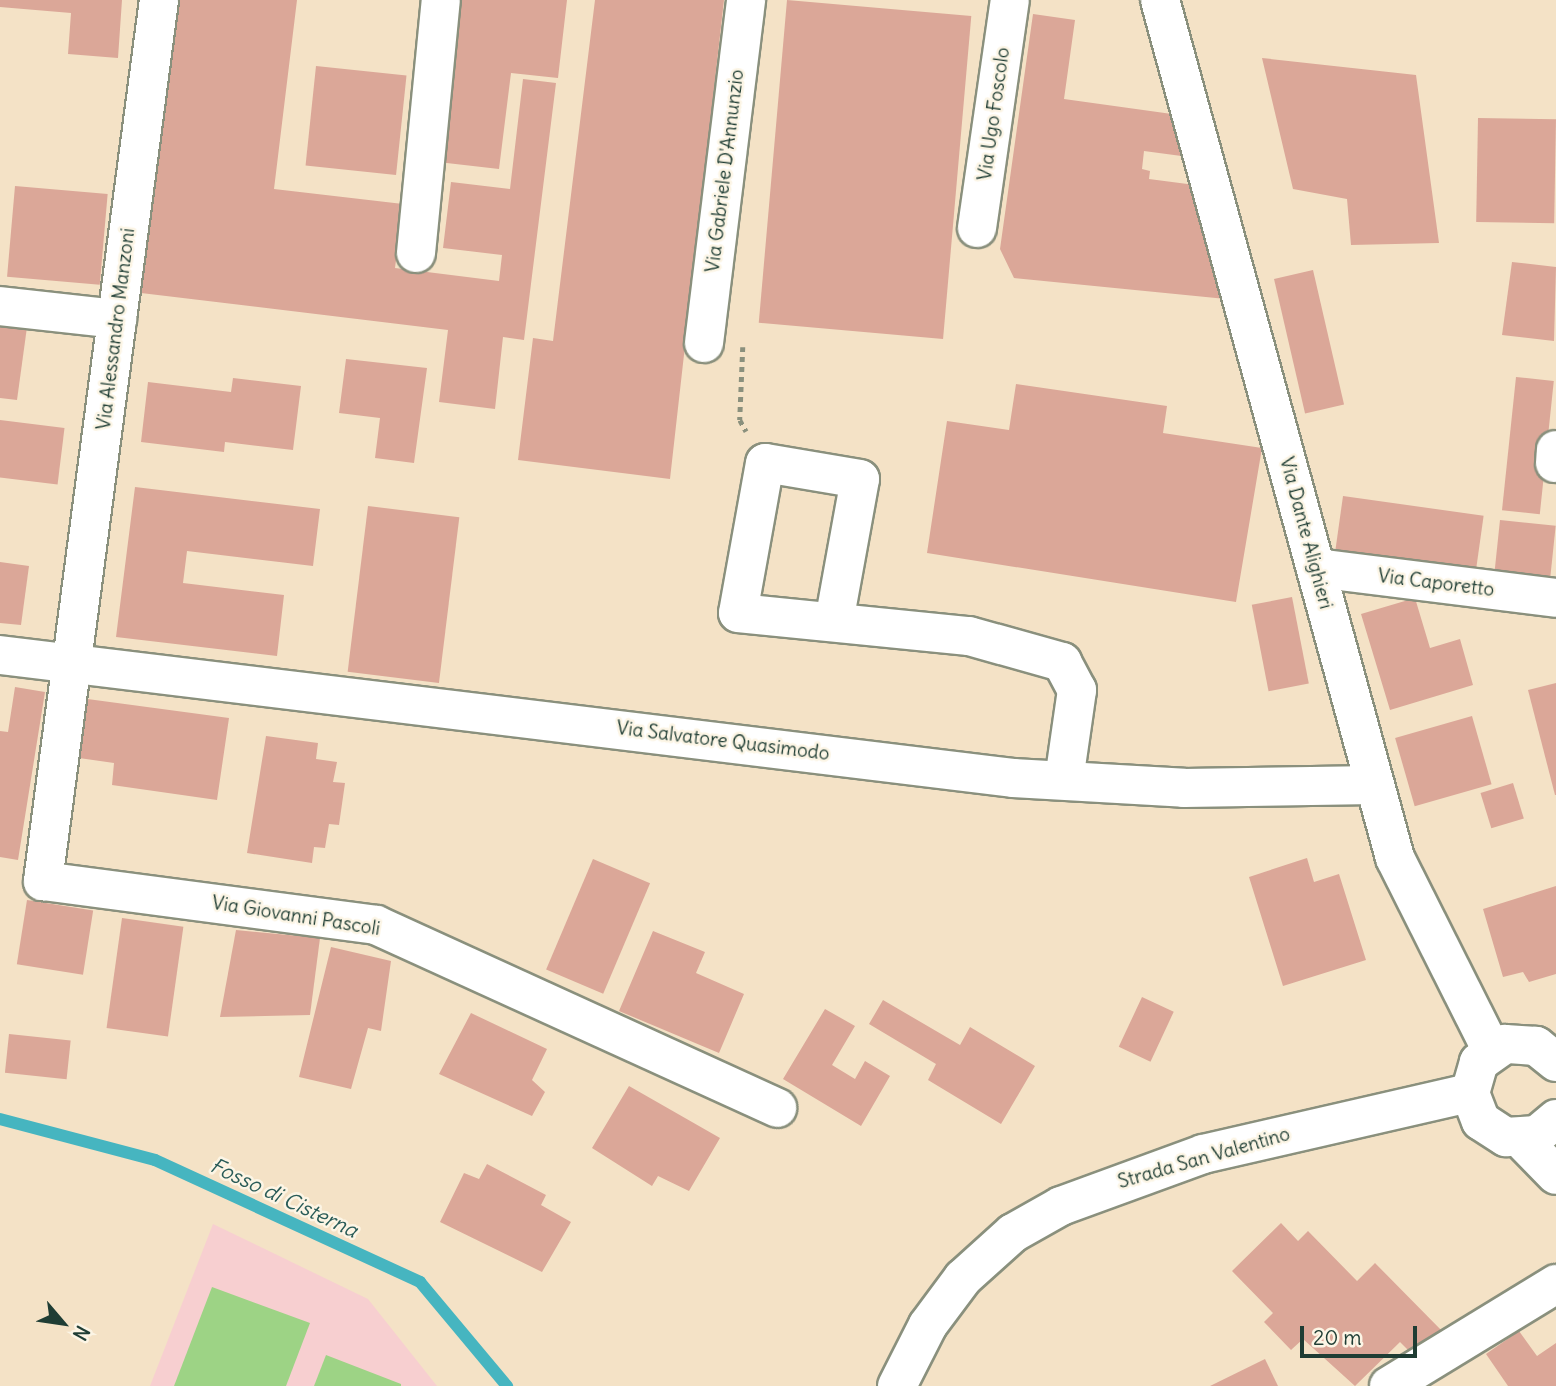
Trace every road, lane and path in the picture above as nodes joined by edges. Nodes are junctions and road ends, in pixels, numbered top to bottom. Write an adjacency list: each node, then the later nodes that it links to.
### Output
1 (159, 0): 9 (street, Via Alessandro Manzoni)
2 (441, 0): 7 (street)
3 (746, 0): 10 (street, Via Gabriele D'Annunzio)
4 (1010, 0): 6 (street, Via Ugo Foscolo)
5 (1160, 0): 13 (street, Via Dante Alighieri)
6 (977, 228)
7 (416, 253)
8 (0, 306): 9 (street)
9 (117, 319): 17 (street, Via Alessandro Manzoni)
10 (704, 343)
11 (747, 347): 12 (path)
12 (740, 420)
13 (1316, 568): 14 (street, Via Caporetto); 19 (street, Via Dante Alighieri)
14 (1556, 598)
15 (834, 622): 15 (street); 18 (street)
16 (0, 655): 17 (street, Via Salvatore Quasimodo)
17 (73, 659): 18 (street, Via Salvatore Quasimodo); 23 (street, Via Giovanni Pascoli)
18 (1064, 780): 19 (street, Via Salvatore Quasimodo)
19 (1375, 785): 20 (street, Via Dante Alighieri)
20 (1492, 1051): 21 (street); 22 (street)
21 (1556, 1062)
22 (1470, 1093): 25 (street); 28 (street, Strada San Valentino)
23 (777, 1108)
24 (1556, 1119): 25 (street)
25 (1521, 1139): 26 (street)
26 (1556, 1175)
27 (1556, 1284): 29 (street)
28 (897, 1386)
29 (1389, 1386)

